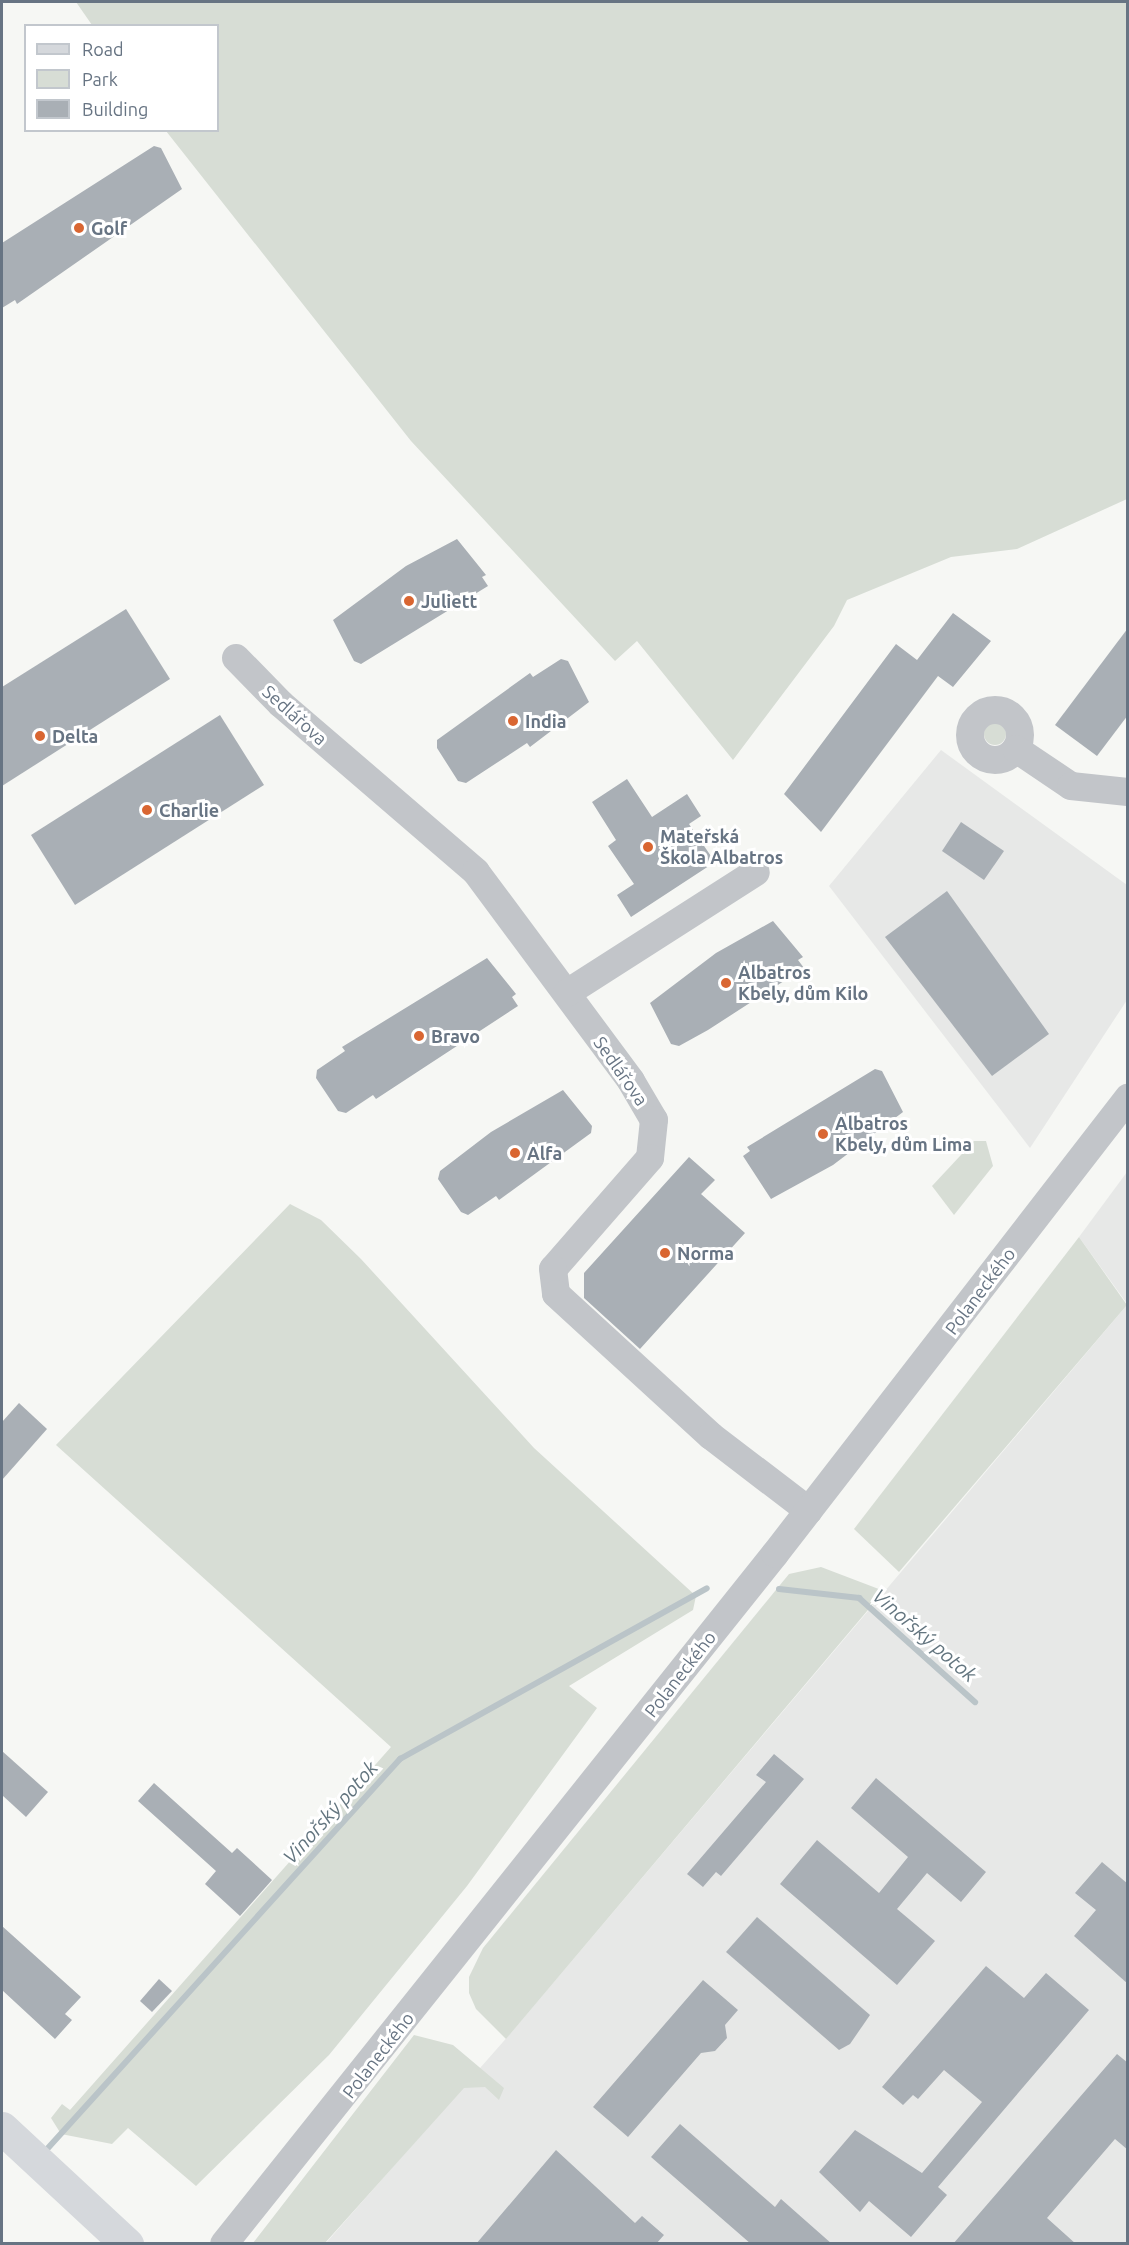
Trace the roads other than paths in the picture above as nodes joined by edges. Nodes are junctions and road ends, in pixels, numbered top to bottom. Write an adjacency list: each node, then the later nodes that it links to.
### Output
1 (236, 658): 5 (street, Sedlářova)
2 (1016, 749): 3 (street)
3 (1128, 792)
4 (756, 872): 5 (street)
5 (567, 993): 7 (street, Sedlářova)
6 (1128, 1098): 7 (street, Polaneckého)
7 (809, 1511): 10 (street, Polaneckého)
8 (2, 2128): 9 (main road)
9 (127, 2244)
10 (225, 2244)

